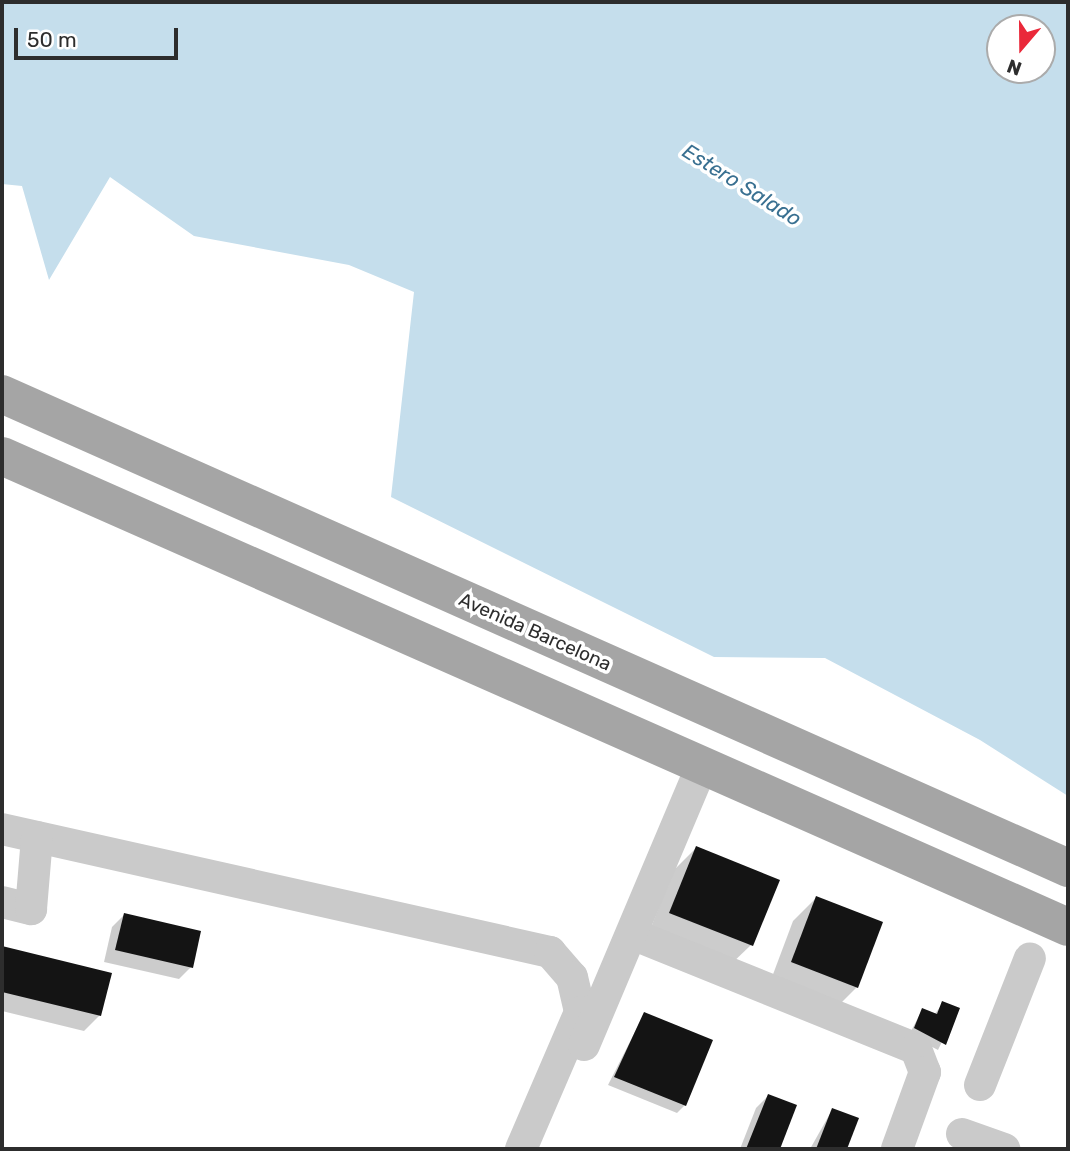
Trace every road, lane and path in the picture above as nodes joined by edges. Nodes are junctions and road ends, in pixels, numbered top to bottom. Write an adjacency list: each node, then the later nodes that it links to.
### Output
1 (2, 394): 4 (main road, Avenida Barcelona)
2 (2, 456): 3 (main road)
3 (701, 768): 8 (main road); 13 (street)
4 (917, 803): 5 (main road, Avenida Barcelona); 8 (main road)
5 (976, 828): 9 (main road, Avenida Barcelona); 10 (main road)
6 (2, 829): 7 (street)
7 (37, 837): 11 (street); 17 (street)
8 (889, 850): 10 (main road)
9 (1068, 869)
10 (950, 877): 12 (main road)
11 (2, 902)
12 (1068, 927)
13 (632, 934): 18 (street); 19 (street)
14 (1030, 958): 15 (street)
15 (980, 1085)
16 (962, 1135): 20 (street)
17 (520, 1149)
18 (539, 1149)
19 (897, 1149)
20 (1004, 1149)

